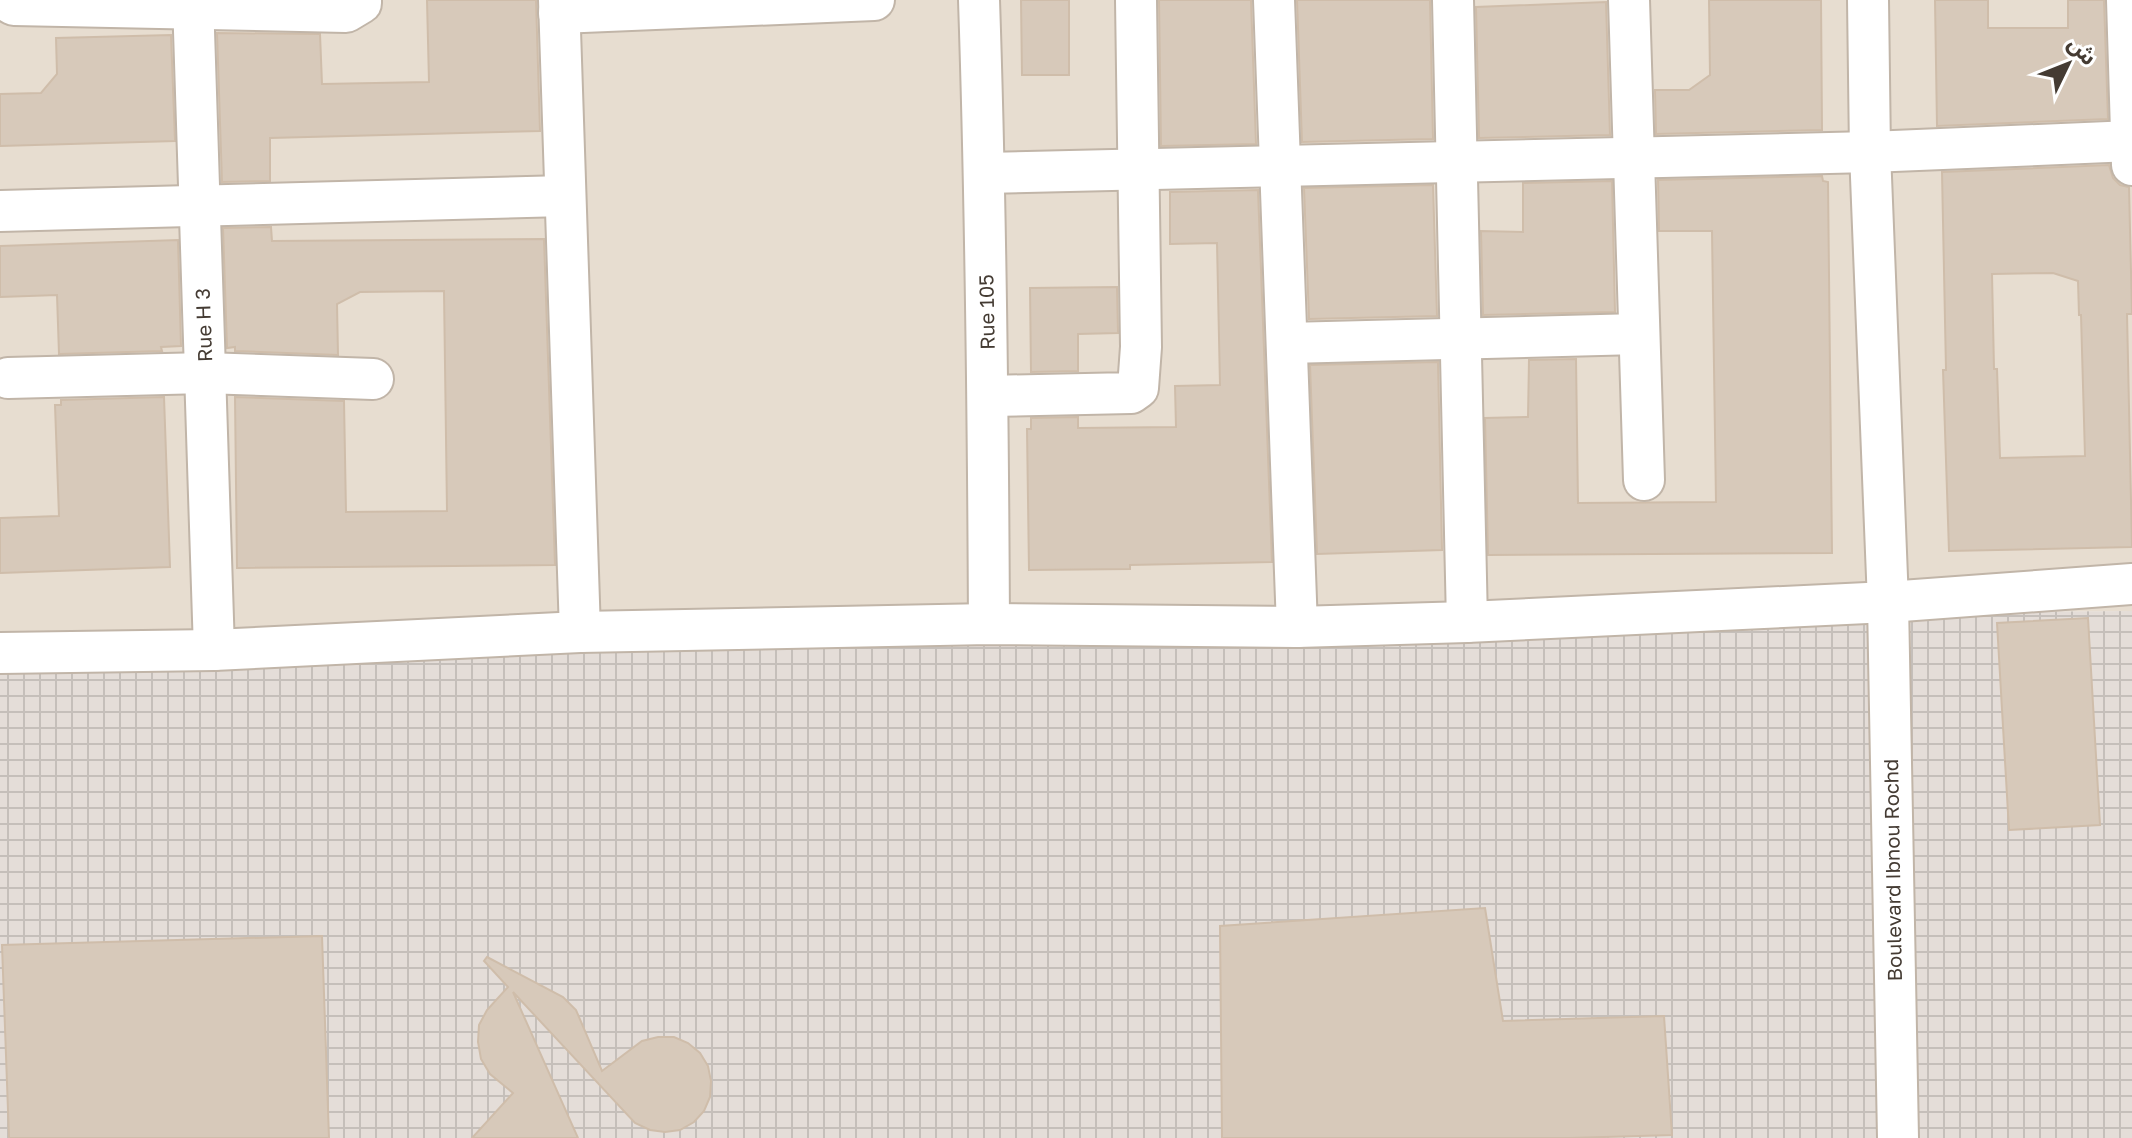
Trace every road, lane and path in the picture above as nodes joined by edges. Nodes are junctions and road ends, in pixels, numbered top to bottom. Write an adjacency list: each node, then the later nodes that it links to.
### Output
1 (5, 0): 11 (street)
2 (361, 0): 11 (street)
3 (874, 0): 12 (street)
4 (979, 0): 20 (street, Rue 105)
5 (1136, 0): 19 (street)
6 (1274, 0): 17 (street)
7 (1453, 0): 16 (street)
8 (1629, 0): 15 (street)
9 (1868, 0): 14 (street, Boulevard Ibnou Rochd)
10 (2127, 0): 13 (street)
11 (193, 4): 22 (street, Rue H 3)
12 (559, 7): 21 (street)
13 (2132, 141): 14 (street); 18 (street)
14 (1870, 152): 15 (street); 33 (street, Boulevard Ibnou Rochd)
15 (1634, 157): 16 (street); 24 (street)
16 (1457, 161): 17 (street); 25 (street)
17 (1279, 165): 19 (street); 26 (street)
18 (2132, 165)
19 (1138, 169): 20 (street); 30 (street)
20 (985, 173): 30 (street, Rue 105)
21 (565, 196): 22 (street); 37 (street)
22 (200, 206): 23 (street); 27 (street, Rue H 3)
23 (0, 211)
24 (1639, 334): 25 (street); 31 (street)
25 (1460, 339): 26 (street); 34 (street)
26 (1287, 343): 36 (street)
27 (205, 373): 28 (street); 29 (street); 38 (street, Rue H 3)
28 (8, 378)
29 (373, 379)
30 (988, 396): 35 (street, Rue 105)
31 (1644, 480)
32 (2132, 584): 33 (street)
33 (1888, 602): 34 (street); 40 (street, Boulevard Ibnou Rochd)
34 (1467, 622): 36 (street)
35 (989, 624): 36 (street); 37 (street)
36 (1297, 627)
37 (580, 632): 38 (street)
38 (214, 650): 39 (street)
39 (0, 653)
40 (1898, 1138)

